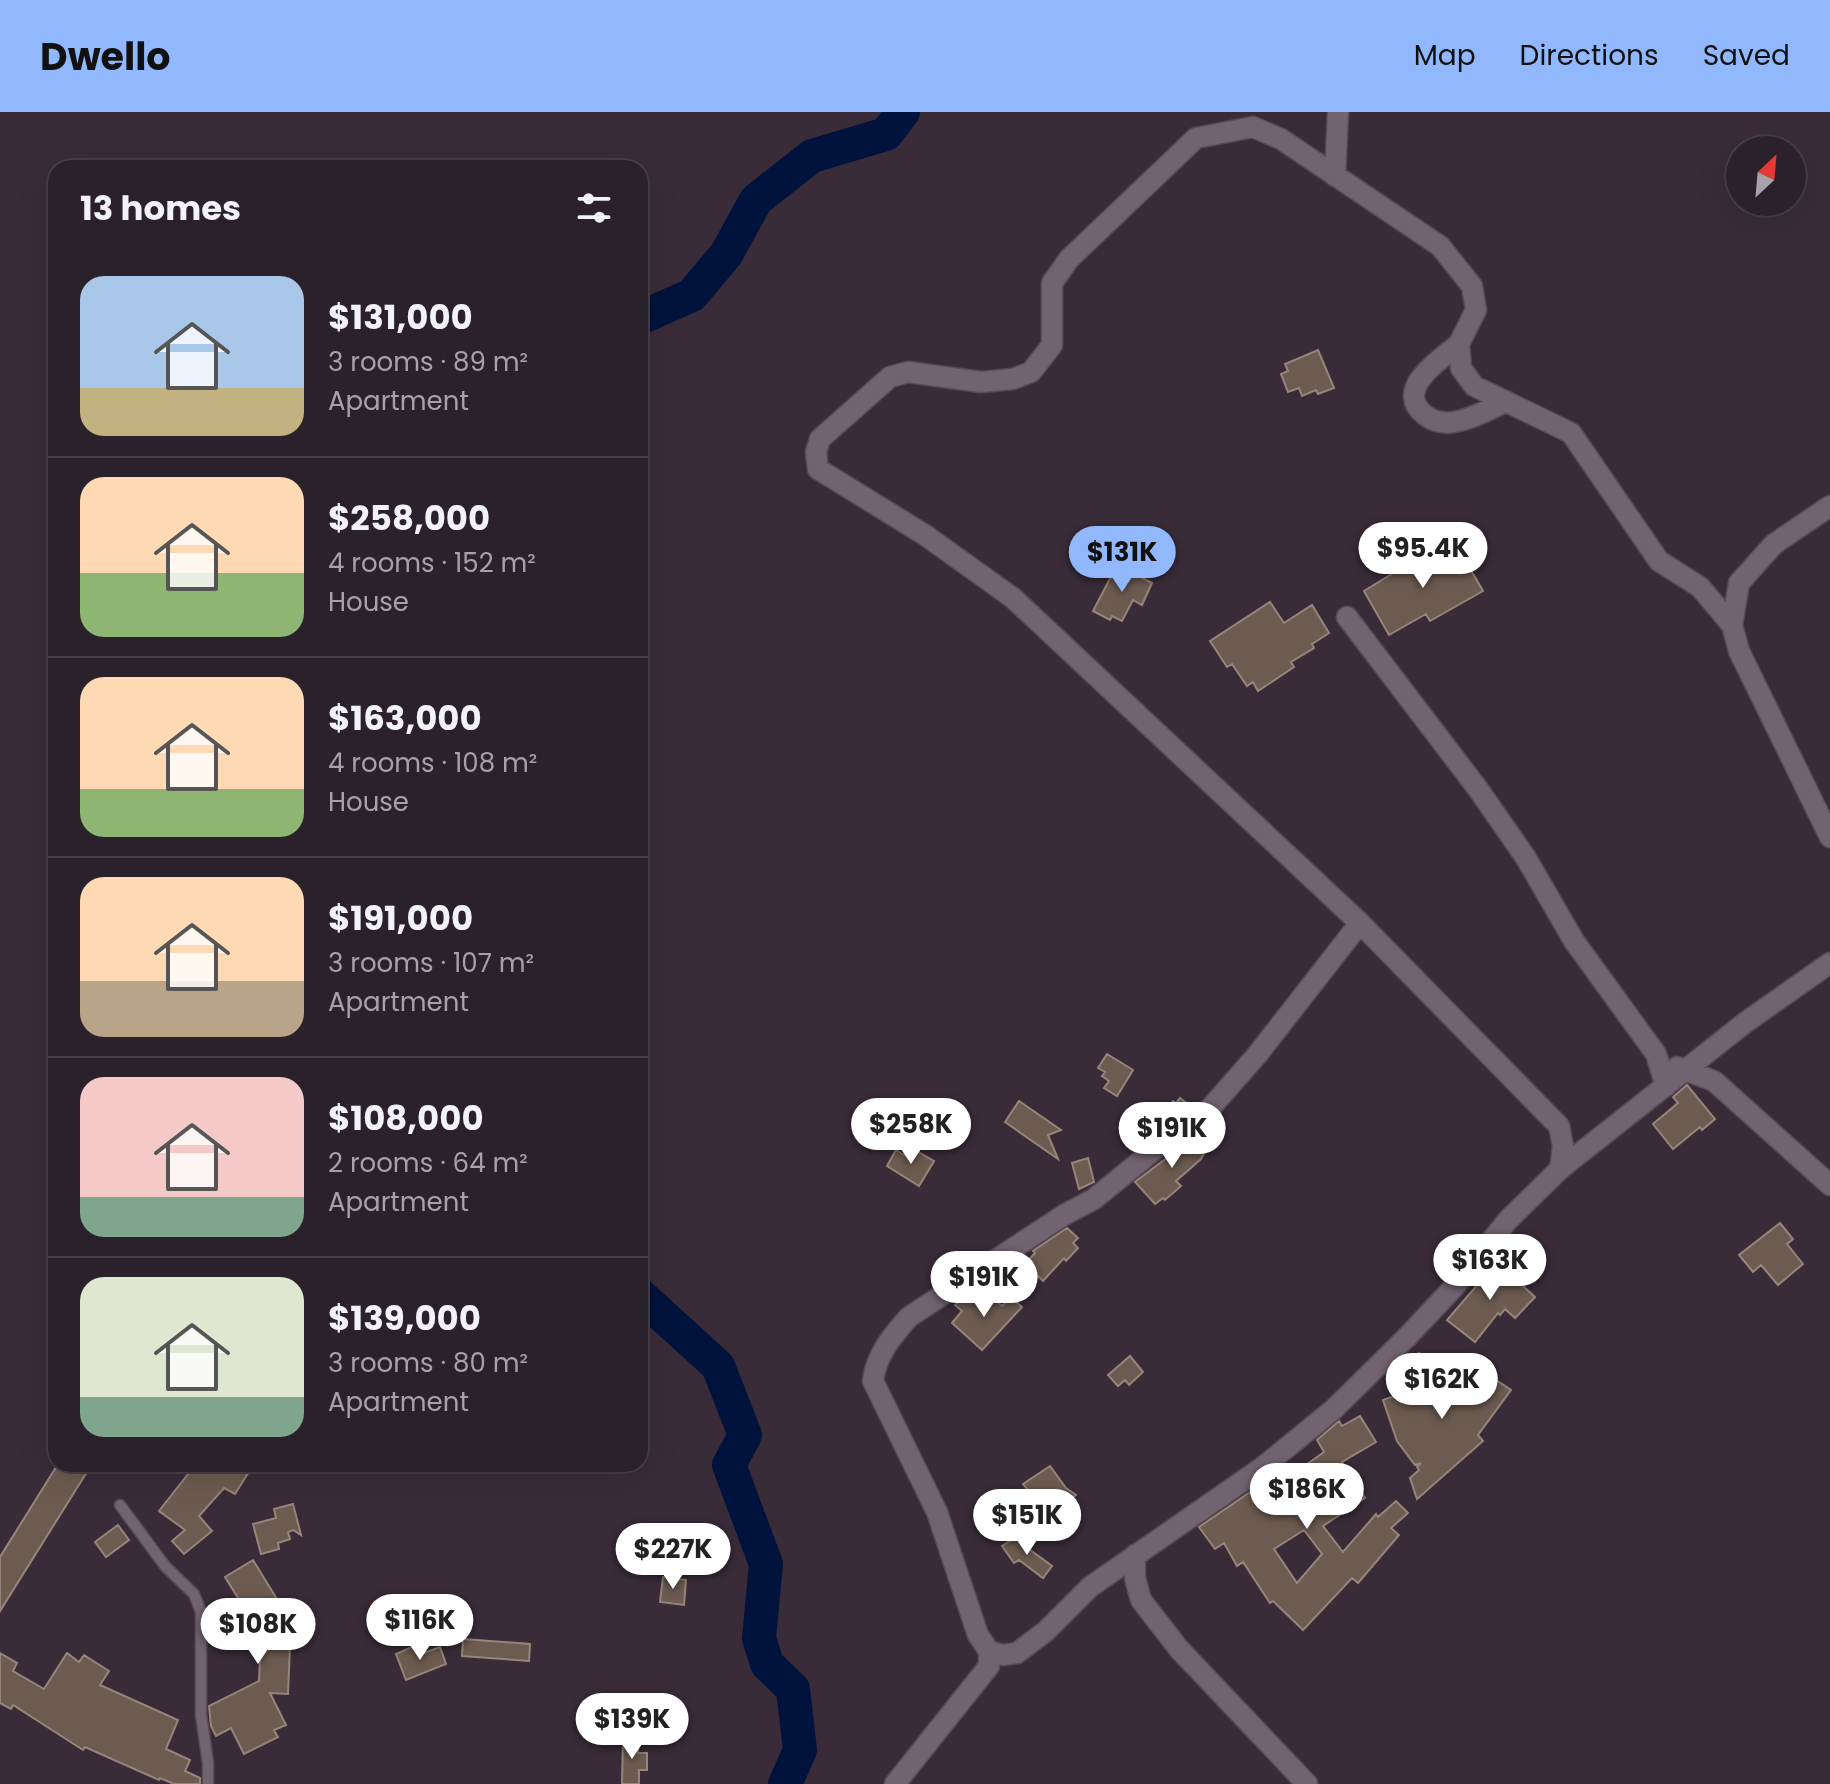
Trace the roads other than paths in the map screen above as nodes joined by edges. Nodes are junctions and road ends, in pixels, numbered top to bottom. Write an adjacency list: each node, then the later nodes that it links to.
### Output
1 (1338, 112): 2 (street)
2 (1335, 176): 3 (street); 9 (street)
3 (1459, 344): 4 (street); 4 (street)
4 (1506, 401): 7 (street)
5 (1830, 506): 7 (street)
6 (1347, 617): 11 (street)
7 (1732, 625): 8 (street)
8 (1830, 837)
9 (1360, 923): 14 (street); 18 (street)
10 (1830, 963): 12 (street)
11 (1656, 1054): 12 (street); 13 (street)
12 (1685, 1071): 13 (street); 15 (street)
13 (1666, 1086): 14 (street)
14 (1560, 1169): 17 (street)
15 (1830, 1185)
16 (120, 1505): 19 (lane)
17 (1135, 1555): 18 (street); 21 (street)
18 (989, 1651): 20 (street)
19 (208, 1784)
20 (895, 1784)
21 (1307, 1784)

